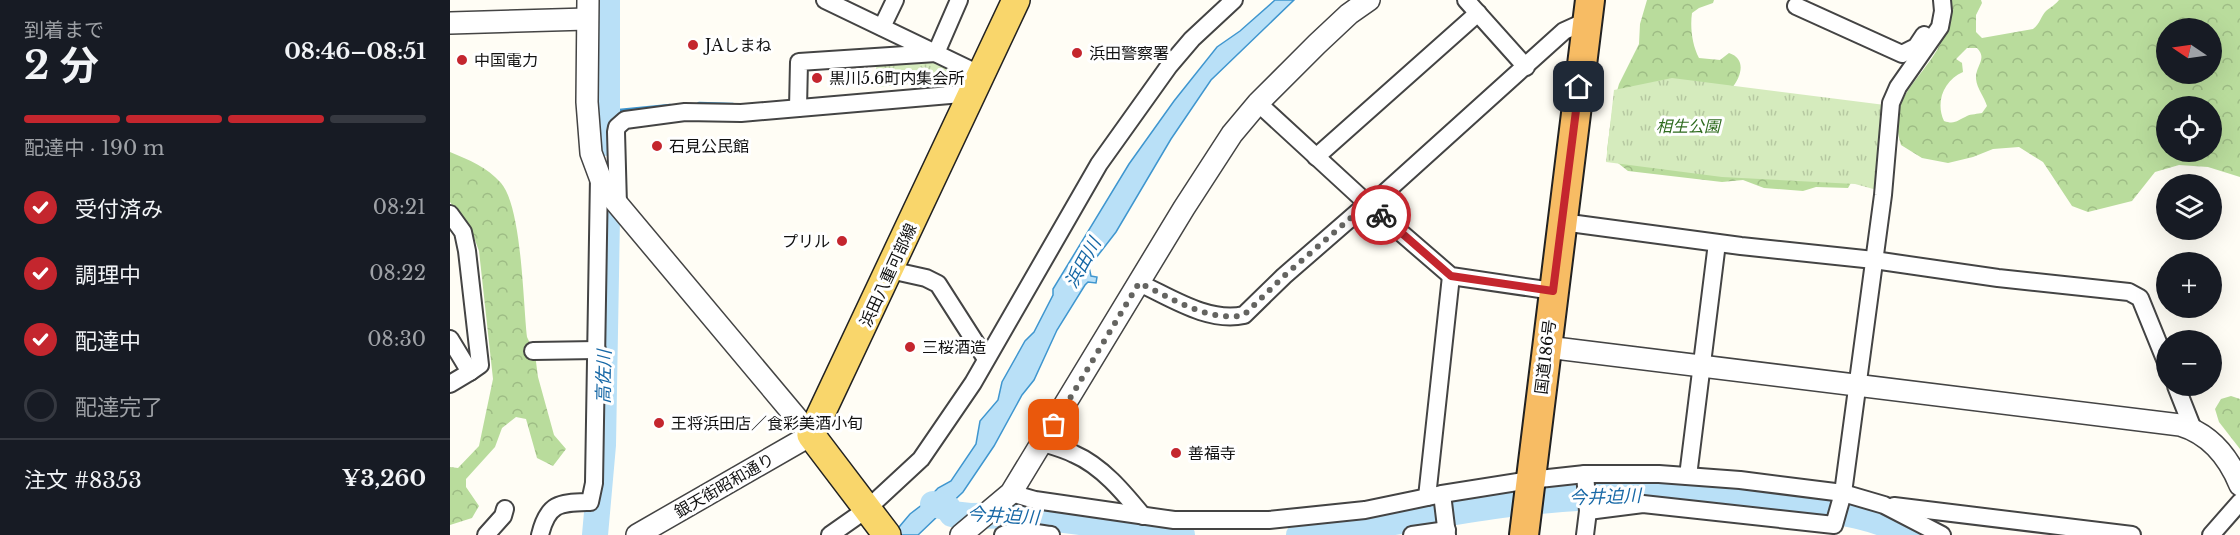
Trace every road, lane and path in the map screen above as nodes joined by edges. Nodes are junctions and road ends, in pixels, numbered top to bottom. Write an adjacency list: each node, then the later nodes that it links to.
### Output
1 (895, 0): 14 (street)
2 (959, 0): 15 (street)
3 (1016, 0): 17 (main road, 浜田八重可部線)
4 (1234, 0): 37 (street)
5 (1369, 0): 19 (street)
6 (1466, 0): 12 (street)
7 (1941, 0): 9 (street); 27 (street)
8 (828, 1): 14 (street)
9 (1796, 6)
10 (587, 9): 13 (street); 21 (street)
11 (1588, 11): 16 (street); 25 (highway, 国道186号)
12 (1478, 13): 16 (street); 20 (street)
13 (450, 23)
14 (882, 27): 15 (street)
15 (936, 53): 17 (street); 18 (street)
16 (1526, 67): 23 (street)
17 (977, 84): 18 (street); 28 (main road, 浜田八重可部線)
18 (798, 103): 22 (street)
19 (1258, 104): 20 (street); 30 (street)
20 (1316, 157): 23 (street)
21 (599, 177): 22 (street); 35 (street)
22 (618, 205): 44 (street)
23 (1369, 205): 29 (street); 30 (street)
24 (450, 214): 39 (street)
25 (1562, 222): 26 (street); 31 (highway, 国道186号)
26 (1717, 243): 27 (street); 38 (street)
27 (1874, 260): 32 (street); 41 (street)
28 (890, 270): 37 (street); 44 (main road, 浜田八重可部線)
29 (1451, 276): 31 (street); 50 (street)
30 (1139, 283): 45 (street)
31 (1553, 291): 34 (highway, 国道186号)
32 (2156, 337)
33 (450, 339): 39 (street)
34 (1547, 347): 38 (street); 53 (highway, 国道186号)
35 (597, 350): 36 (street); 63 (street)
36 (533, 351)
37 (987, 359): 57 (street)
38 (1702, 366): 41 (street); 46 (street)
39 (470, 372): 40 (street)
40 (450, 384)
41 (1857, 385): 43 (street); 51 (street)
42 (2180, 396): 43 (street)
43 (2193, 429): 48 (street)
44 (811, 435): 57 (main road); 64 (street, 銀天街昭和通り)
45 (1043, 443): 49 (street); 58 (street)
46 (1688, 476): 47 (street); 51 (street)
47 (1585, 478): 53 (street); 55 (street)
48 (2240, 485)
49 (1011, 493): 58 (street); 61 (street)
50 (1437, 497): 53 (street); 59 (street); 60 (street)
51 (1842, 497): 54 (street); 55 (street)
52 (2240, 502): 73 (street)
53 (1527, 504)
54 (1884, 505): 71 (street); 72 (street)
55 (1588, 508): 70 (street)
56 (505, 509): 62 (street)
57 (868, 510): 65 (street); 66 (main road)
58 (1143, 516): 59 (street)
59 (1210, 527)
60 (1447, 530): 69 (street)
61 (964, 532)
62 (486, 535)
63 (540, 535)
64 (637, 535)
65 (830, 535)
66 (887, 535)
67 (1003, 535): 68 (street)
68 (1051, 535)
69 (1412, 535)
70 (1585, 535)
71 (1942, 535)
72 (2132, 535)
73 (2211, 535)

